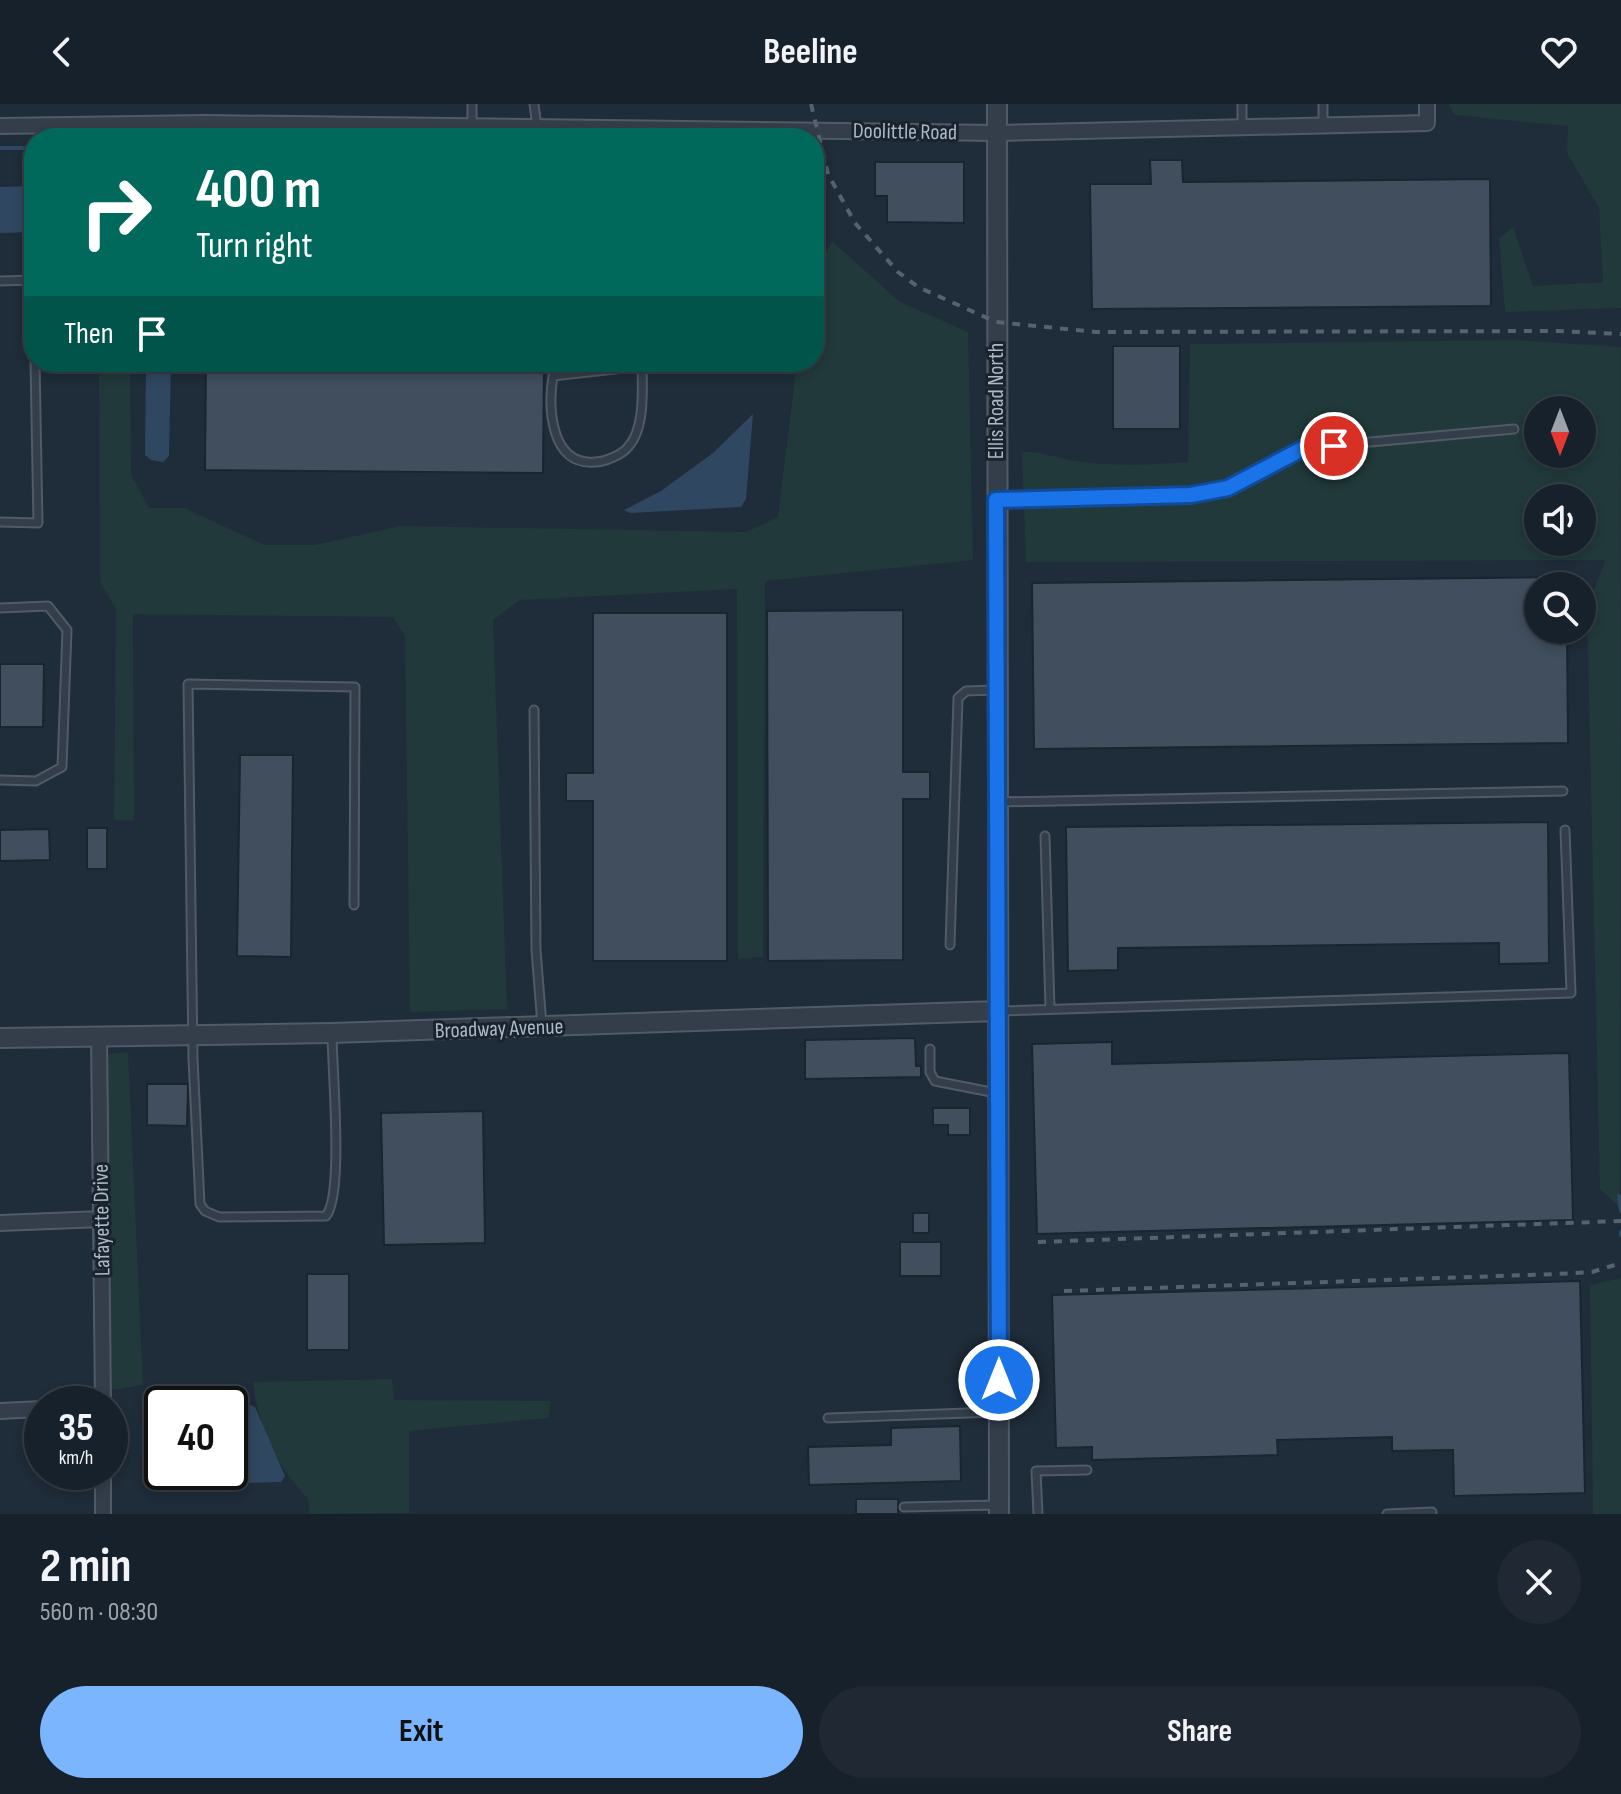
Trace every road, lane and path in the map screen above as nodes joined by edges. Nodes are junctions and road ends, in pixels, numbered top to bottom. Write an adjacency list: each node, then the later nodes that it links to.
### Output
1 (472, 104): 9 (lane)
2 (534, 104): 10 (lane)
3 (997, 104): 16 (street, Ellis Road North)
4 (1242, 104): 14 (lane)
5 (1323, 104): 8 (lane)
6 (1427, 104): 8 (street, Doolittle Road)
7 (0, 126): 11 (street, Doolittle Road)
8 (1323, 126): 14 (street, Doolittle Road)
9 (472, 127): 10 (street, Doolittle Road); 12 (street, Doolittle Road)
10 (537, 127): 13 (street, Doolittle Road)
11 (82, 128)
12 (406, 128)
13 (555, 128)
14 (1242, 128): 16 (street, Doolittle Road)
15 (824, 133): 16 (street, Doolittle Road)
16 (997, 133): 23 (street, Ellis Road North)
17 (24, 280): 18 (lane)
18 (0, 281)
19 (35, 372): 24 (lane)
20 (583, 372): 21 (lane)
21 (642, 372)
22 (1514, 429): 23 (lane)
23 (996, 500): 26 (street, Ellis Road North)
24 (0, 522)
25 (0, 608): 28 (lane)
26 (997, 690): 30 (street, Ellis Road North); 34 (lane)
27 (534, 710): 37 (lane)
28 (0, 780)
29 (1563, 791): 30 (lane)
30 (997, 802): 36 (street, Ellis Road North)
31 (1565, 830): 35 (lane)
32 (1045, 836): 35 (lane)
33 (354, 905): 39 (lane)
34 (950, 945)
35 (1050, 1009): 36 (lane)
36 (998, 1011): 37 (street, Broadway Avenue); 43 (street, Ellis Road North)
37 (542, 1028): 38 (street, Broadway Avenue)
38 (332, 1033): 39 (street, Broadway Avenue); 39 (lane)
39 (193, 1035): 40 (street, Broadway Avenue)
40 (99, 1036): 41 (street, Broadway Avenue); 44 (street, Lafayette Drive)
41 (0, 1038)
42 (930, 1049): 43 (lane)
43 (998, 1093): 49 (street, Ellis Road North)
44 (102, 1219): 45 (street); 46 (street, Lafayette Drive)
45 (0, 1223)
46 (103, 1386)
47 (24, 1410): 48 (street)
48 (0, 1411)
49 (999, 1412): 50 (lane); 54 (street, Ellis Road North)
50 (828, 1418)
51 (1087, 1470): 57 (lane)
52 (103, 1490): 56 (street)
53 (904, 1507): 54 (lane)
54 (999, 1509)
55 (1432, 1512): 58 (lane)
56 (103, 1514)
57 (1038, 1514)
58 (1387, 1514)

